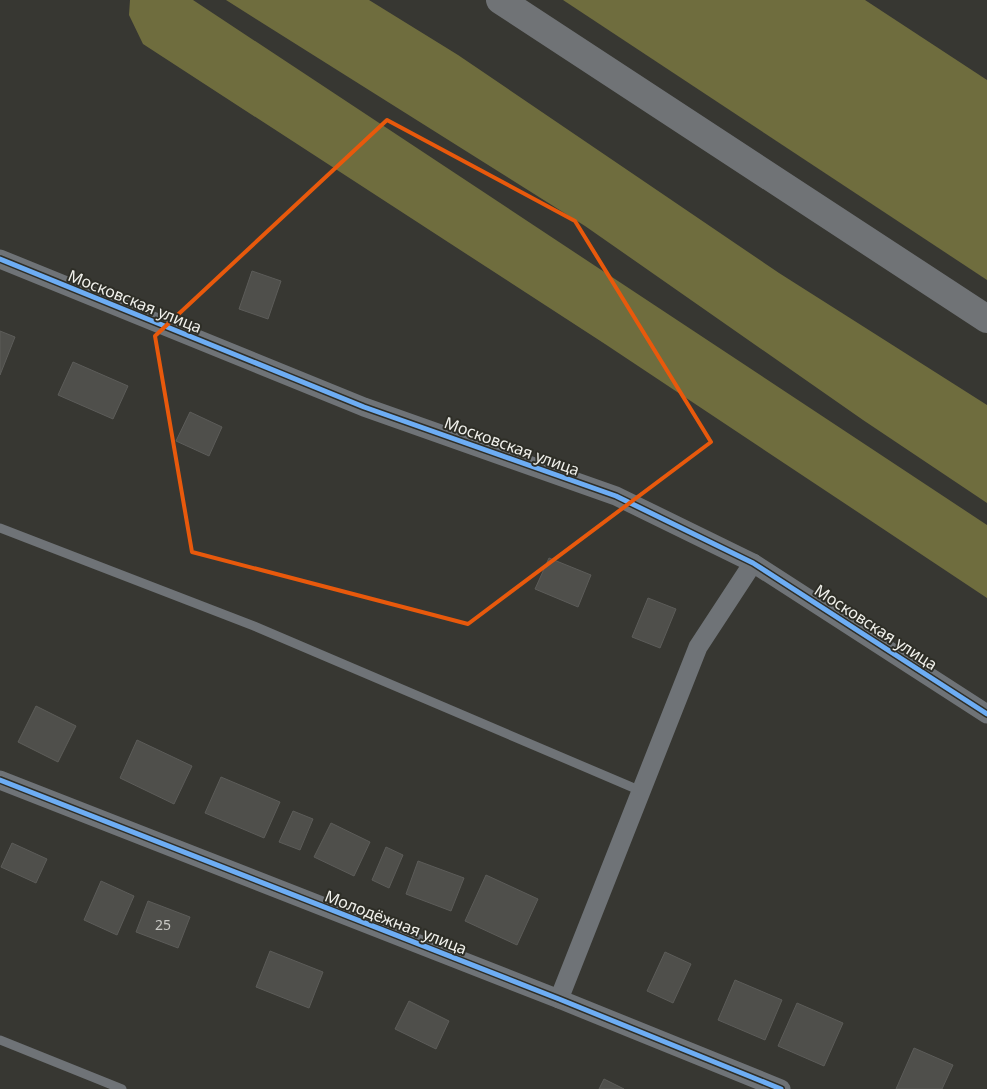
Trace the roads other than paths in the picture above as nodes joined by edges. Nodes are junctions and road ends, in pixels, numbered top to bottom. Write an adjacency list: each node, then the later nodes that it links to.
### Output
1 (500, 0): 3 (main road)
2 (0, 259): 5 (street, Московская улица)
3 (987, 319)
4 (0, 528): 8 (lane)
5 (753, 563): 6 (street, Московская улица); 8 (street)
6 (987, 714)
7 (0, 780): 9 (street, Молодёжная улица)
8 (641, 791): 9 (street)
9 (559, 999): 12 (street, Молодёжная улица)
10 (0, 1040): 11 (lane)
11 (122, 1089)
12 (781, 1089)

